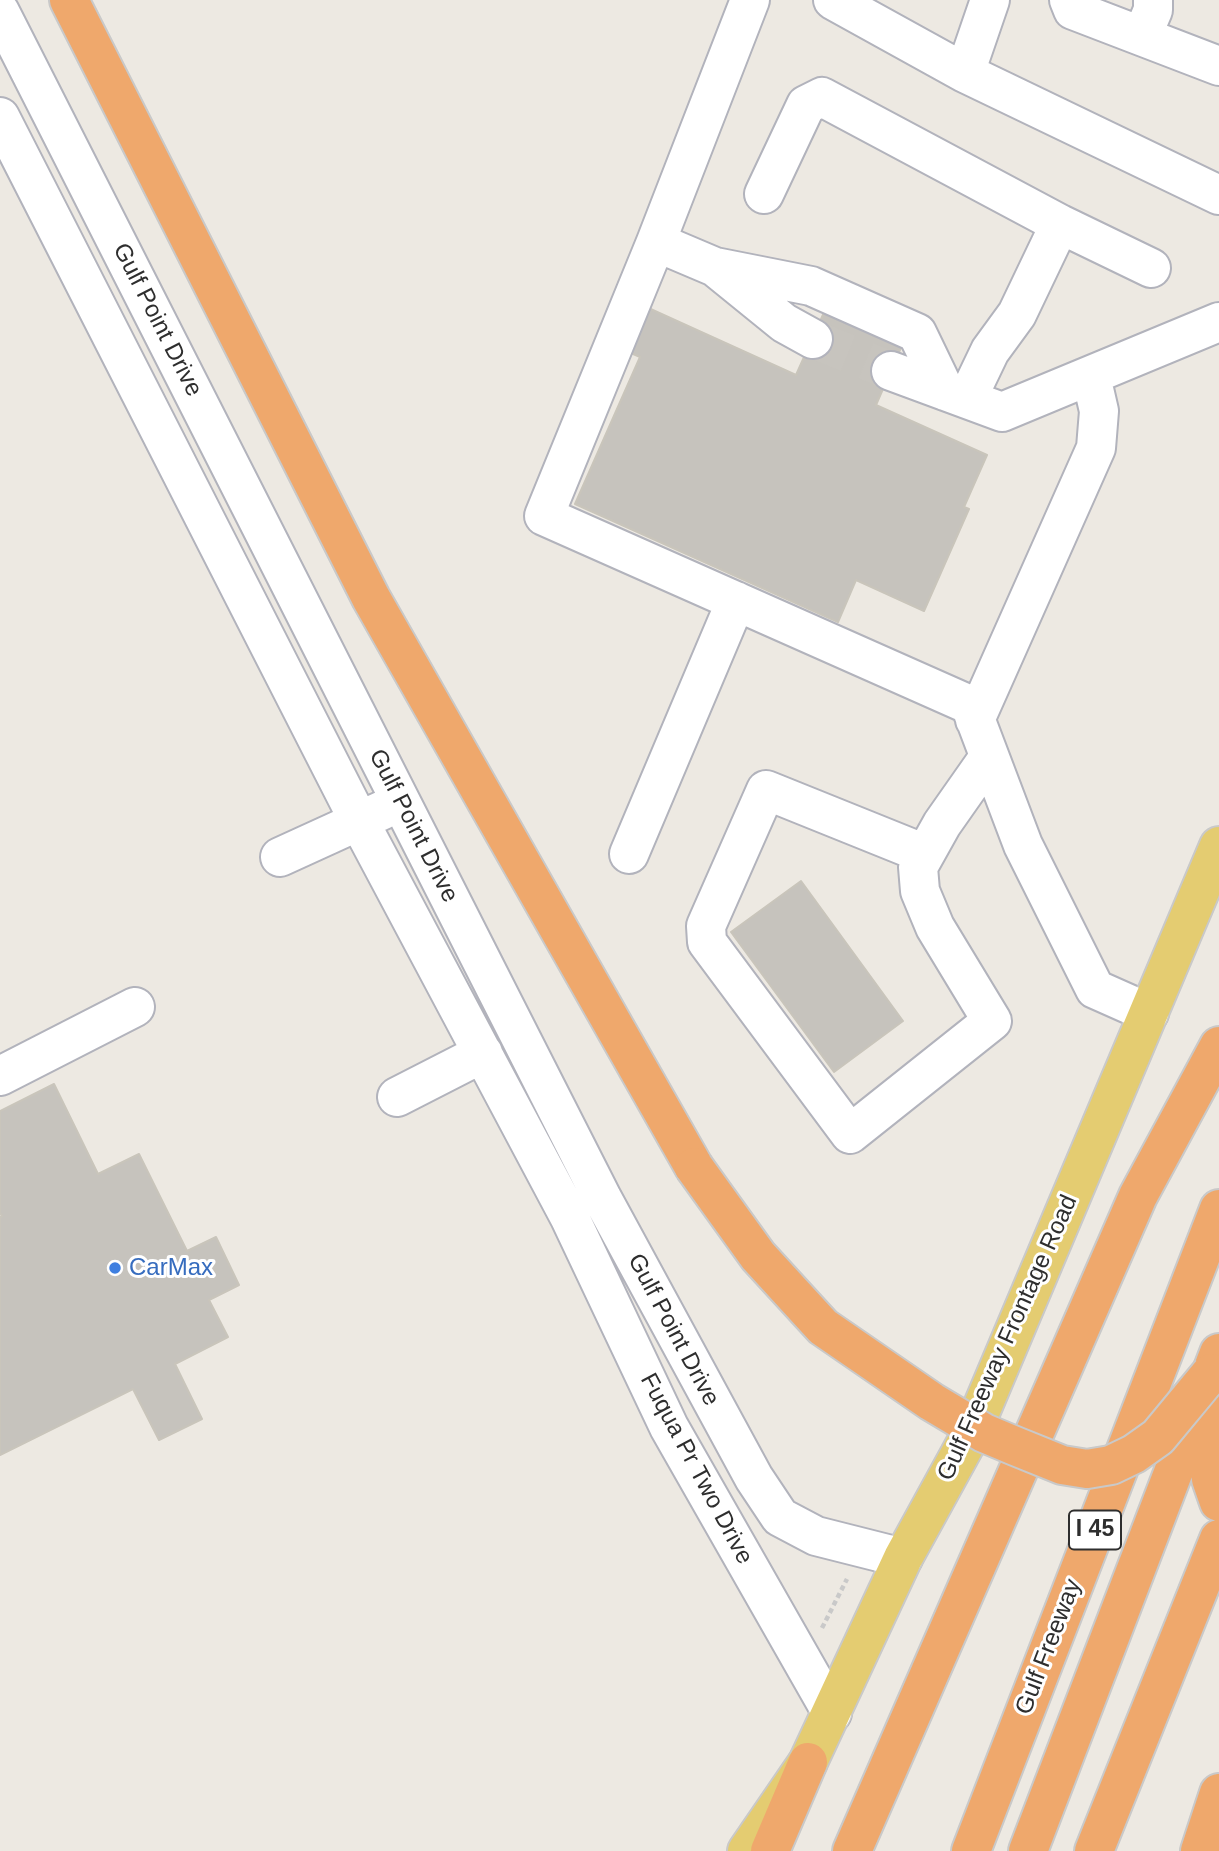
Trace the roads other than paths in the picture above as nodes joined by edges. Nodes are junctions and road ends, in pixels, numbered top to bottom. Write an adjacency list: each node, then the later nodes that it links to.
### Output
1 (69, 0): 41 (highway, bridge)
2 (750, 0): 15 (street)
3 (832, 0): 10 (street)
4 (990, 0): 10 (street)
5 (1069, 0): 8 (street)
6 (1153, 0): 8 (street)
7 (0, 12): 26 (street, Gulf Point Drive)
8 (1142, 36): 9 (street)
9 (1219, 66)
10 (965, 73): 13 (street)
11 (0, 117): 27 (street, Gulf Point Drive)
12 (764, 194): 14 (street)
13 (1219, 195)
14 (1060, 224): 17 (street); 22 (street)
15 (656, 242): 16 (street); 23 (street)
16 (715, 267): 19 (street); 22 (street)
17 (1151, 268)
18 (1219, 322): 21 (street)
19 (813, 339)
20 (891, 371): 22 (street)
21 (1091, 376): 22 (street); 24 (street)
22 (956, 395)
23 (736, 601): 24 (street); 29 (street)
24 (975, 720): 25 (street)
25 (989, 757): 30 (street); 33 (street)
26 (401, 802): 27 (street); 38 (street, Gulf Point Drive)
27 (359, 821): 31 (street); 35 (street, Gulf Point Drive)
28 (1219, 846): 33 (main road, Gulf Freeway Frontage Road)
29 (629, 854)
30 (925, 854): 30 (street)
31 (280, 857)
32 (135, 1007): 36 (street)
33 (1149, 1013): 44 (main road, Gulf Freeway Frontage Road)
34 (1219, 1046): 50 (highway)
35 (483, 1053): 37 (street); 40 (street, Gulf Point Drive)
36 (0, 1076)
37 (397, 1097)
38 (602, 1198): 40 (street); 44 (street, Gulf Point Drive)
39 (1219, 1209): 51 (highway, Gulf Freeway / I 45)
40 (569, 1217): 45 (street, Fuqua Pr Two Drive)
41 (1215, 1363): 42 (highway); 52 (highway, I 45)
42 (1219, 1502)
43 (1219, 1539): 53 (highway)
44 (903, 1558): 45 (main road, Gulf Freeway Frontage Road)
45 (832, 1713): 46 (main road, Gulf Freeway Frontage Road)
46 (808, 1762): 48 (main road, Gulf Freeway Frontage Road); 49 (highway)
47 (1219, 1793): 54 (highway)
48 (747, 1851)
49 (770, 1851)
50 (852, 1851)
51 (971, 1851)
52 (1028, 1851)
53 (1094, 1851)
54 (1200, 1851)

